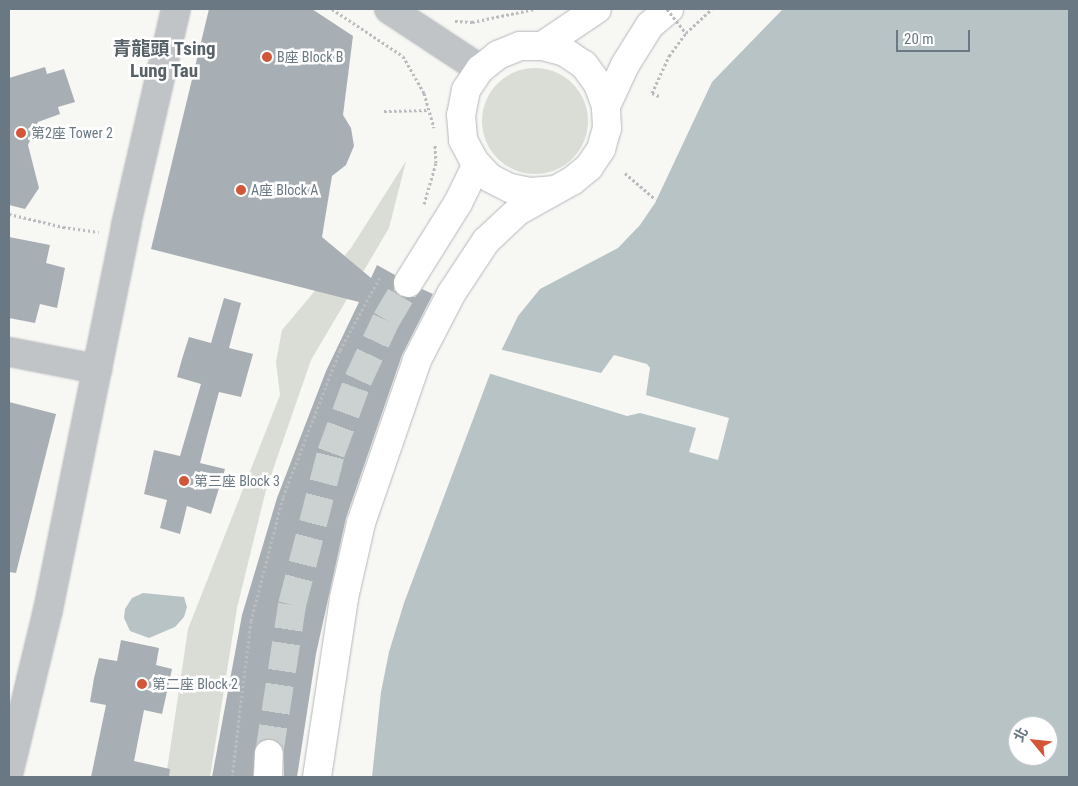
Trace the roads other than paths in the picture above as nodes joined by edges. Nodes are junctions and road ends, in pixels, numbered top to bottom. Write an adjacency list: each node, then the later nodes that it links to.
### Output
1 (176, 9): 12 (street)
2 (389, 9): 6 (street)
3 (598, 9): 5 (main road)
4 (668, 9): 7 (main road)
5 (542, 46): 6 (main road); 7 (main road)
6 (480, 69): 8 (main road)
7 (606, 106): 9 (main road)
8 (477, 164): 9 (main road); 10 (main road)
9 (552, 190): 15 (main road)
10 (408, 283)
11 (9, 352): 12 (street)
12 (97, 369): 13 (street)
13 (15, 725): 14 (street)
14 (9, 771)
15 (316, 777)

